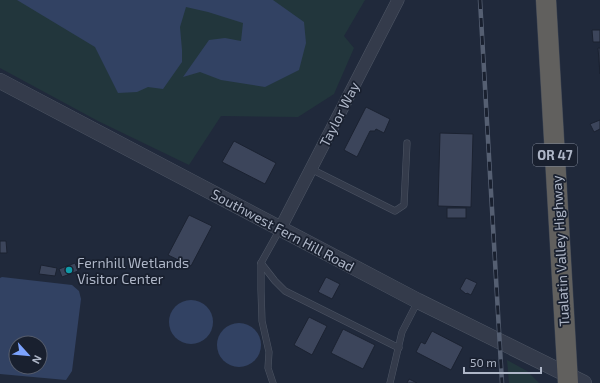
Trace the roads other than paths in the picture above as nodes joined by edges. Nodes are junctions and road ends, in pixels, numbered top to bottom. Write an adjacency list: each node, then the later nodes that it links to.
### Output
1 (398, 0): 5 (street, Taylor Way)
2 (546, 0): 10 (highway, Tualatin Valley Highway / OR 47)
3 (0, 81): 6 (street, Southwest Fern Hill Road)
4 (407, 143): 5 (lane)
5 (311, 169): 6 (street, Taylor Way)
6 (280, 229): 7 (lane); 8 (street, Southwest Fern Hill Road)
7 (262, 263): 9 (lane); 11 (lane)
8 (418, 301): 9 (lane); 10 (street, Southwest Fern Hill Road)
9 (399, 348): 12 (lane)
10 (573, 380)
11 (273, 383)
12 (390, 383)

